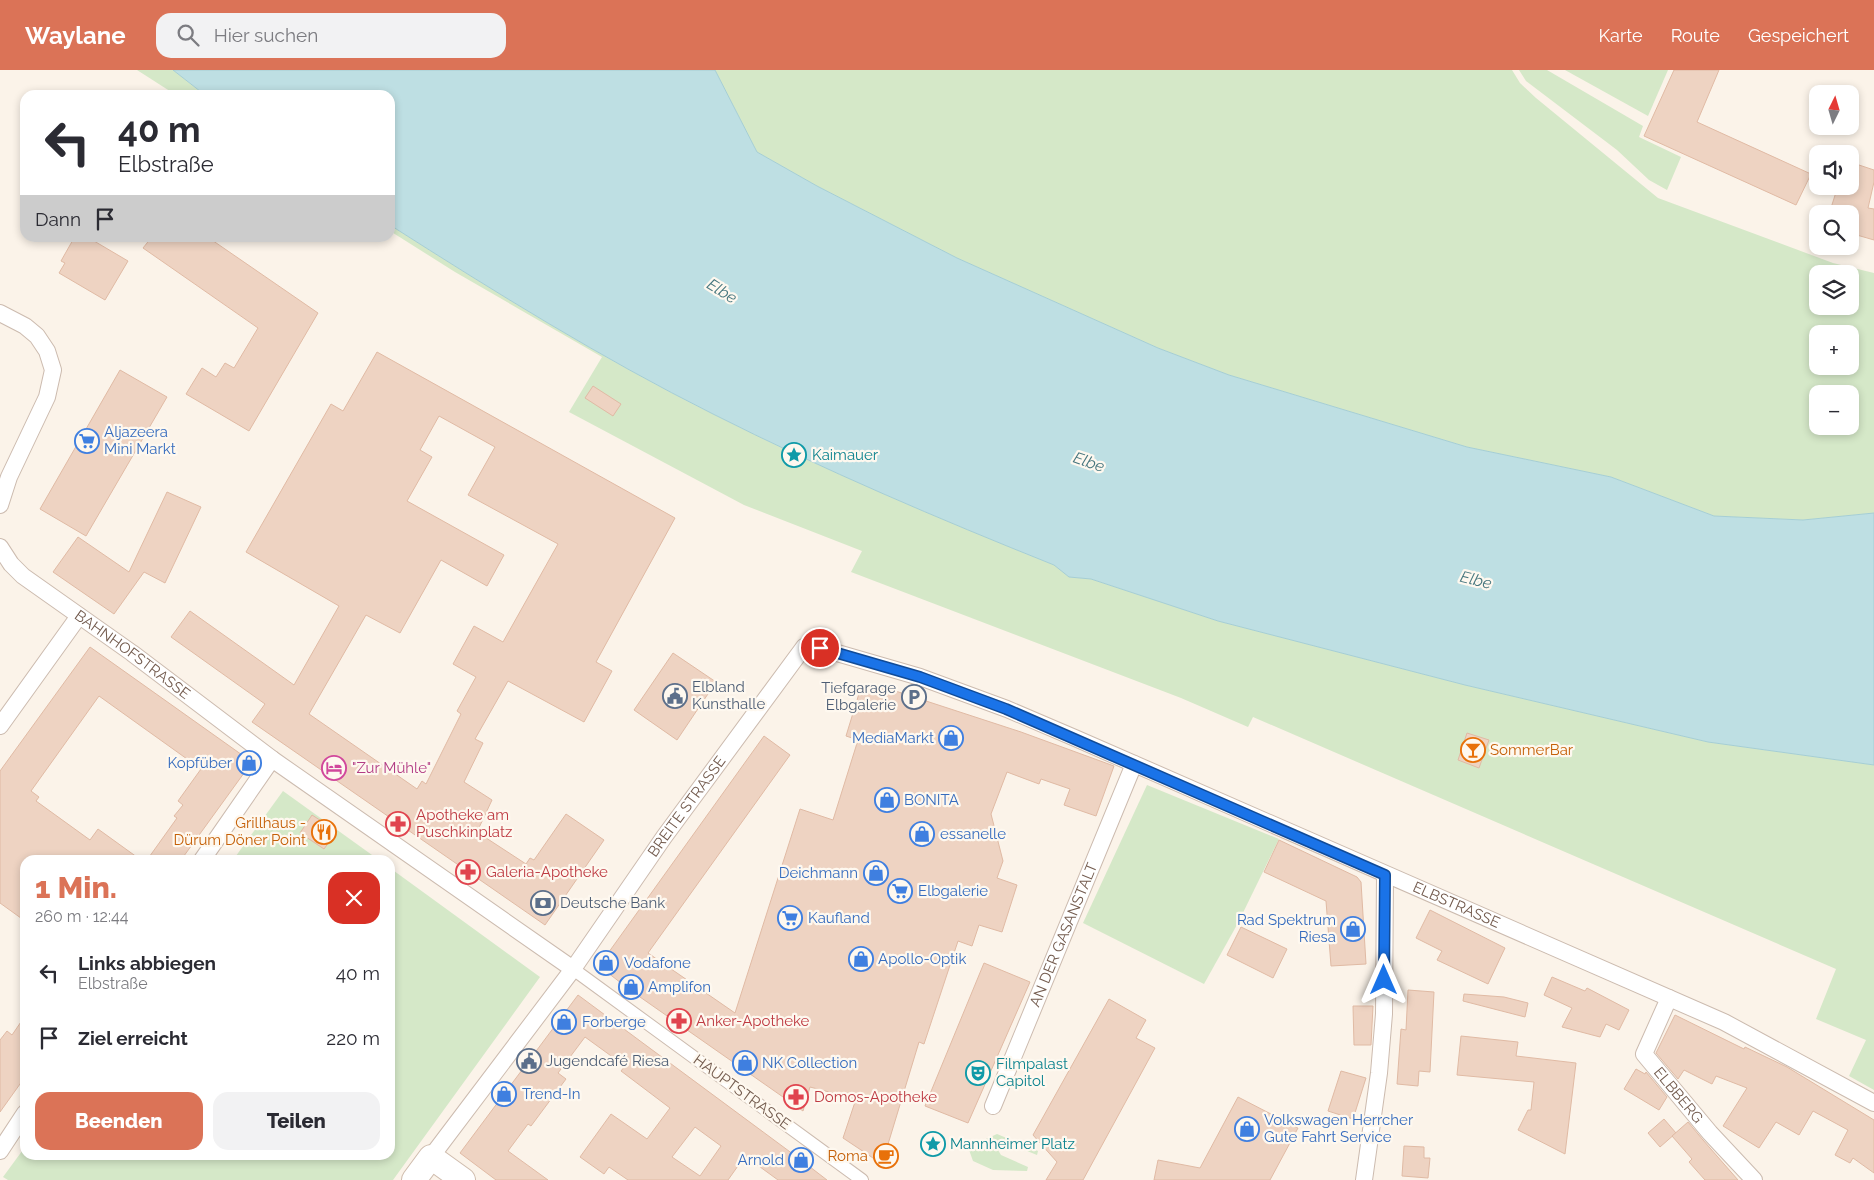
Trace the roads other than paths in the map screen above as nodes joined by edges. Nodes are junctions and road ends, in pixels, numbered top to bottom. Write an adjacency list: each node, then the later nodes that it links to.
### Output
1 (0, 313): 2 (street)
2 (0, 505)
3 (0, 547): 4 (street, BAHNHOFSTRASSE)
4 (79, 616): 6 (street); 7 (street, BAHNHOFSTRASSE)
5 (804, 647): 8 (street, ELBSTRASSE); 11 (street, BREITE STRASSE)
6 (0, 726)
7 (272, 759): 9 (street); 11 (street, BAHNHOFSTRASSE)
8 (1134, 764): 10 (street, ELBSTRASSE); 14 (street, AN DER GASANSTALT)
9 (205, 855)
10 (1385, 875): 12 (street, ELBSTRASSE); 21 (street)
11 (573, 969): 17 (street, BREITE STRASSE); 20 (street, HAUPTSTRASSE)
12 (1670, 998): 13 (street, ELBSTRASSE); 22 (street, ELBBERG)
13 (1874, 1103)
14 (993, 1106)
15 (20, 1121): 16 (street)
16 (0, 1151)
17 (432, 1157): 18 (main road); 19 (main road)
18 (414, 1180)
19 (463, 1180)
20 (862, 1180)
21 (1364, 1180)
22 (1754, 1180)

